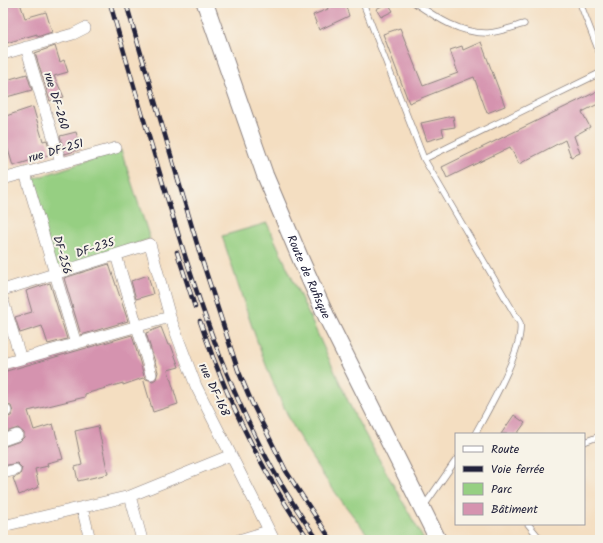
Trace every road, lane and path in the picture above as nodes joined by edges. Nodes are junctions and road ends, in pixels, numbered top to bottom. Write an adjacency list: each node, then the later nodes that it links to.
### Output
1 (205, 3): 38 (main road, Route de Rufisque)
2 (363, 3): 12 (lane)
3 (415, 3): 5 (lane)
4 (580, 3): 9 (lane)
5 (524, 24)
6 (85, 28): 7 (street)
7 (26, 47): 8 (street); 13 (street, rue DF-260)
8 (3, 54)
9 (600, 54)
10 (600, 73): 12 (lane)
11 (116, 148): 13 (street, rue DF-251)
12 (424, 158): 27 (lane)
13 (61, 163): 14 (street, rue DF-251)
14 (25, 173): 15 (street, rue DF-251); 18 (street, DF-256)
15 (3, 179)
16 (150, 244): 17 (street, DF-235 / DF-235); 21 (street, rue DF-168)
17 (116, 255): 18 (street, DF-235 / DF-235); 22 (street)
18 (54, 274): 19 (street, DF-235 / DF-235); 23 (street, DF-256)
19 (3, 290)
20 (3, 300): 24 (street)
21 (170, 317): 22 (street); 32 (street, rue DF-168)
22 (137, 327): 23 (street); 26 (street)
23 (76, 344): 24 (street)
24 (21, 359): 25 (street)
25 (3, 364)
26 (151, 374)
27 (476, 433)
28 (17, 435): 30 (street)
29 (600, 436): 31 (lane)
30 (3, 440)
31 (585, 442)
32 (231, 455): 36 (street); 41 (street, rue DF-168)
33 (455, 461): 38 (lane)
34 (15, 470): 35 (street)
35 (3, 473)
36 (130, 496): 37 (street); 43 (street)
37 (82, 507): 40 (street); 42 (street)
38 (421, 509): 45 (main road, Route de Rufisque)
39 (529, 525): 46 (lane)
40 (3, 526)
41 (271, 536): 44 (street)
42 (90, 540)
43 (142, 540)
44 (239, 540)
45 (438, 540)
46 (541, 540)

